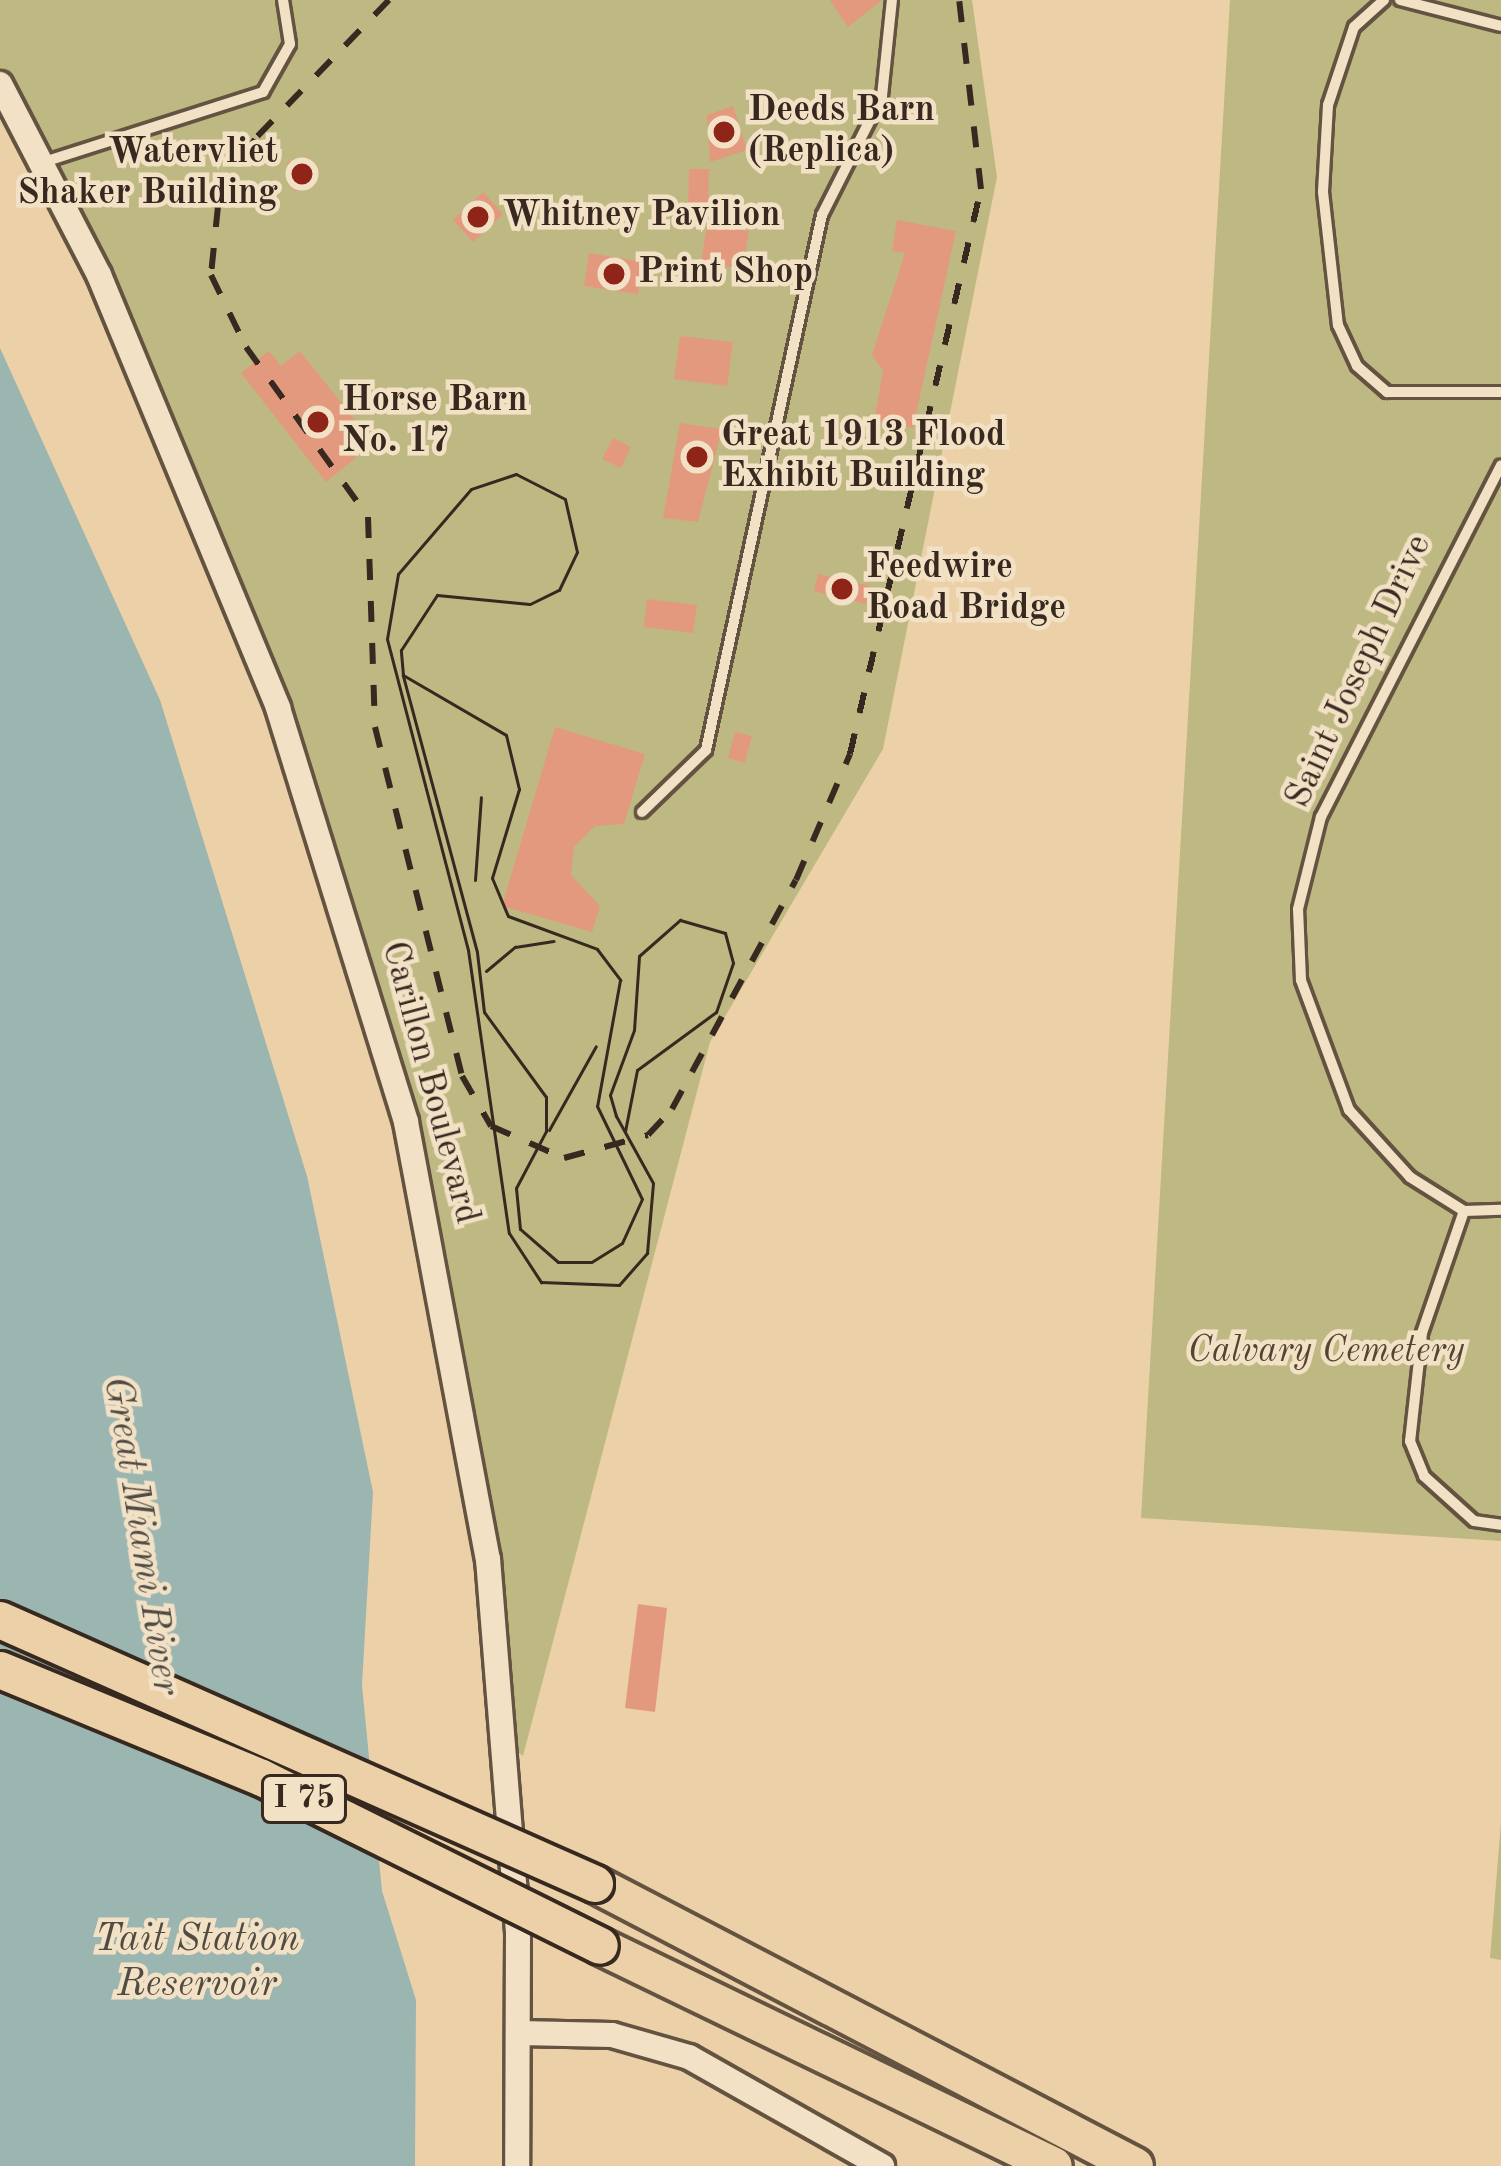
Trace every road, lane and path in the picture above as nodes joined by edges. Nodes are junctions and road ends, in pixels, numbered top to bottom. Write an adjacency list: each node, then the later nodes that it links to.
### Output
1 (283, 0): 7 (lane)
2 (892, 0): 10 (lane)
3 (1384, 0): 8 (lane)
4 (1400, 0): 5 (lane)
5 (1501, 26)
6 (0, 84): 7 (street, Carillon Boulevard)
7 (41, 163): 16 (street, Carillon Boulevard)
8 (1501, 392)
9 (1501, 465): 12 (lane, Saint Joseph Drive)
10 (642, 812)
11 (1501, 1210): 12 (lane)
12 (1464, 1211): 13 (lane)
13 (1501, 1525)
14 (0, 1620): 20 (highway, I 75, bridge)
15 (0, 1670): 19 (highway, I 75, bridge)
16 (520, 2033): 17 (street, Carillon Boulevard); 18 (street)
17 (517, 2166)
18 (882, 2166)
19 (1054, 2166)
20 (1135, 2166)

